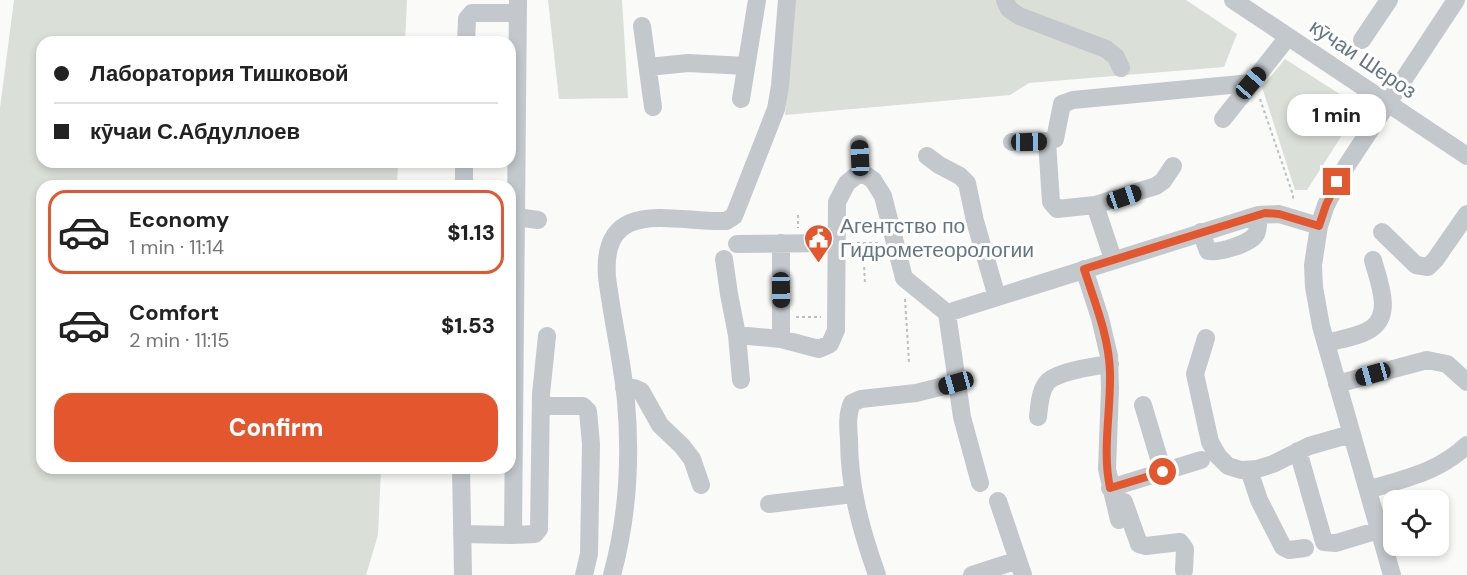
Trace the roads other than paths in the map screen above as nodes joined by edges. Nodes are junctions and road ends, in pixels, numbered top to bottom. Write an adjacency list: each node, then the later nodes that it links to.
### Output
1 (757, 0): 13 (street)
2 (787, 0): 53 (street)
3 (1005, 0): 15 (street)
4 (1233, 0): 10 (street, кӯчаи Шероз)
5 (1389, 0): 11 (street)
6 (1456, 0): 18 (street)
7 (518, 6): 9 (street); 12 (street)
8 (642, 26): 14 (street)
9 (466, 36)
10 (1288, 37): 16 (street); 18 (street, кӯчаи Шероз)
11 (1362, 40)
12 (516, 49)
13 (746, 66): 14 (street); 17 (street)
14 (648, 67): 19 (street)
15 (1121, 68)
16 (1251, 83): 20 (street); 21 (street)
17 (741, 99)
18 (1388, 103): 25 (street, кӯчаи Шероз); 32 (street)
19 (653, 107)
20 (1223, 119)
21 (1047, 141): 22 (street); 28 (street)
22 (1012, 142)
23 (859, 144): 27 (street)
24 (927, 156): 41 (street)
25 (1467, 156)
26 (1173, 166): 28 (street)
27 (861, 172): 35 (street); 42 (street)
28 (1095, 205): 38 (street)
29 (1467, 214): 33 (street)
30 (516, 217): 31 (street)
31 (538, 220)
32 (1319, 226): 38 (street); 47 (street)
33 (1382, 232)
34 (781, 243): 35 (street); 36 (street); 46 (street)
35 (836, 243): 46 (street)
36 (737, 244)
37 (724, 259): 43 (street)
38 (1113, 260): 40 (street)
39 (1373, 260): 47 (street)
40 (1084, 269): 41 (street); 48 (street)
41 (997, 297): 42 (street)
42 (947, 313): 51 (street)
43 (737, 335): 46 (street); 49 (street)
44 (547, 336): 55 (street)
45 (1206, 338): 63 (street)
46 (782, 339)
47 (1326, 343): 52 (street)
48 (1110, 364): 56 (street); 69 (street)
49 (741, 380)
50 (1467, 382): 52 (street)
51 (956, 383): 67 (street); 71 (street)
52 (1337, 384): 59 (street)
53 (624, 388): 68 (street); 83 (street)
54 (1143, 405): 64 (street)
55 (541, 406): 58 (street); 82 (street)
56 (1038, 417)
57 (516, 425): 58 (street)
58 (540, 425): 77 (street)
59 (1352, 434): 61 (street); 70 (street)
60 (1467, 445): 70 (street)
61 (1298, 451): 63 (street); 75 (street)
62 (1201, 460): 64 (street)
63 (1249, 471): 78 (street)
64 (1163, 472): 69 (street)
65 (461, 474): 76 (street)
66 (512, 474): 77 (street)
67 (980, 483)
68 (701, 485)
69 (1114, 487): 74 (street); 80 (street)
70 (1368, 490): 75 (street)
71 (853, 494): 73 (street); 84 (street)
72 (998, 501): 79 (street)
73 (769, 504)
74 (1119, 520)
75 (1379, 530): 86 (street)
76 (462, 534): 77 (street); 81 (street)
77 (513, 535)
78 (1305, 548)
79 (1020, 568): 85 (street)
80 (1184, 570)
81 (462, 575)
82 (584, 575)
83 (612, 575)
84 (877, 575)
85 (972, 575)
86 (1392, 575)

